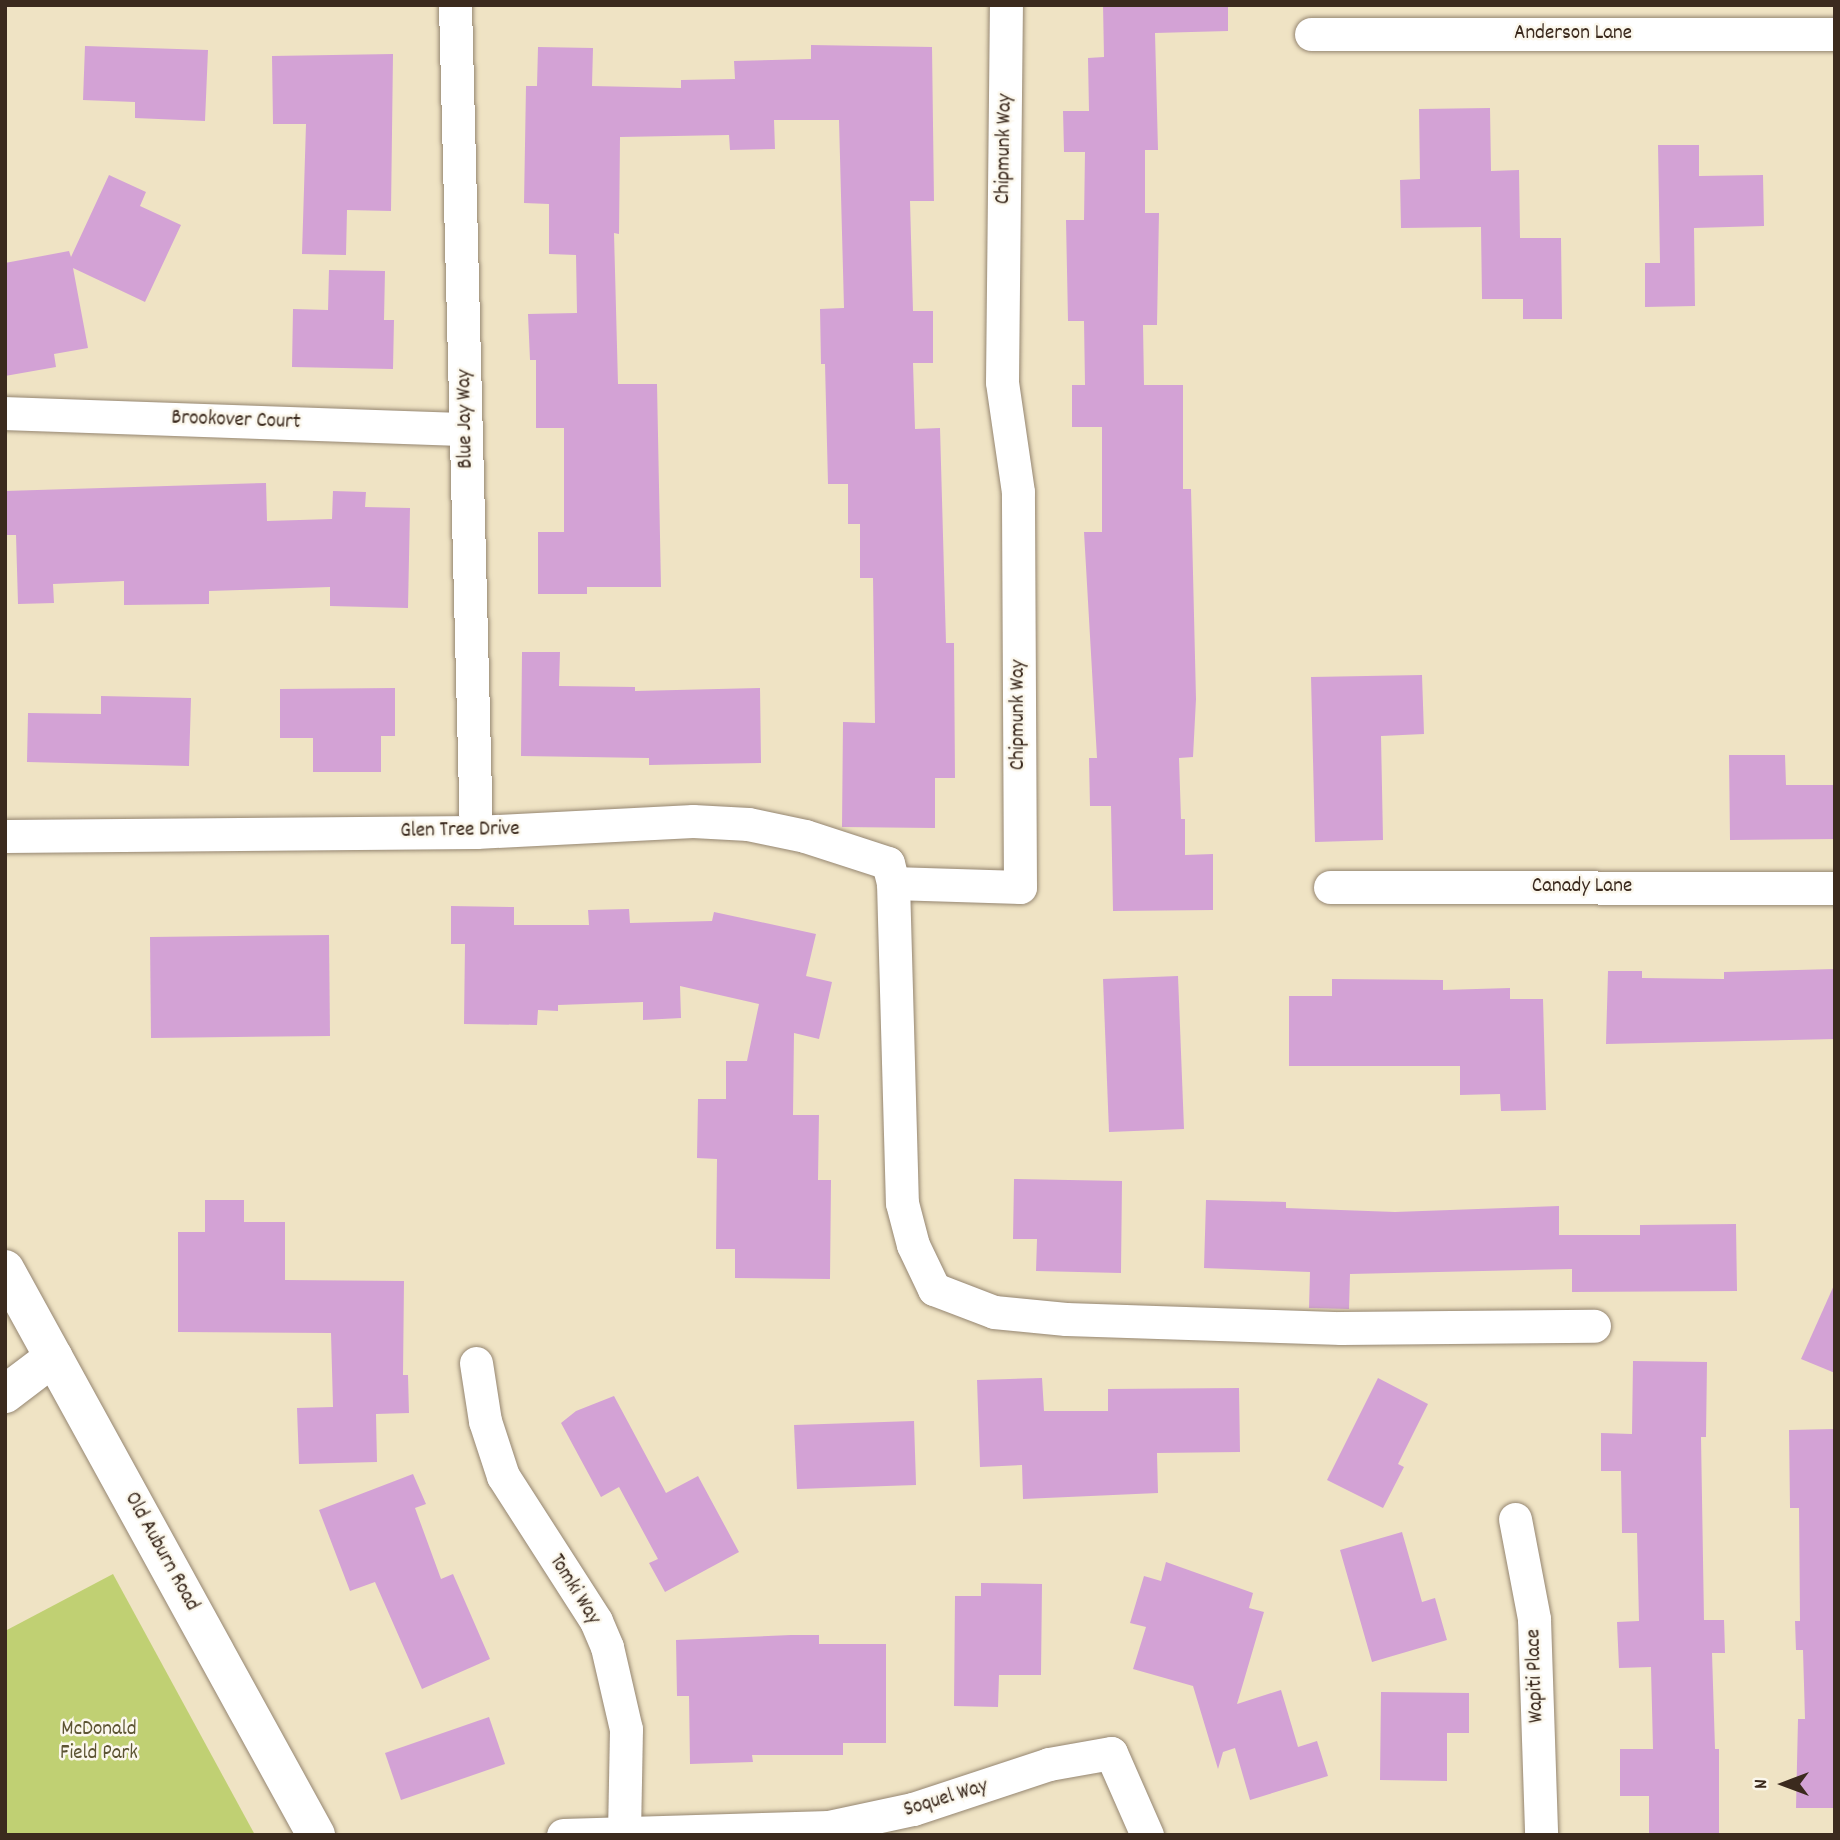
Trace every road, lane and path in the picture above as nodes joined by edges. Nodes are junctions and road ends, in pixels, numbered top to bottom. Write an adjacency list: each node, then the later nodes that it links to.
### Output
1 (455, 5): 6 (street, Blue Jay Way)
2 (1006, 5): 9 (street, Chipmunk Way)
3 (1311, 34): 4 (street, Anderson Lane)
4 (1835, 34)
5 (5, 413): 6 (street, Brookover Court)
6 (466, 429): 7 (street, Blue Jay Way)
7 (477, 832): 8 (street, Glen Tree Drive); 9 (street, Glen Tree Drive)
8 (5, 836)
9 (893, 883): 13 (street)
10 (1330, 887): 11 (street, Canady Lane)
11 (1835, 888)
12 (5, 1269): 14 (main road, Old Auburn Road)
13 (1594, 1326)
14 (54, 1357): 15 (main road); 17 (main road); 20 (main road, Old Auburn Road)
15 (5, 1363)
16 (476, 1363): 19 (street, Tomki Way)
17 (5, 1394)
18 (1515, 1519): 23 (street, Wapiti Place)
19 (624, 1831): 21 (street, Soquel Way); 22 (street, Soquel Way)
20 (316, 1835)
21 (563, 1835)
22 (1147, 1835)
23 (1541, 1835)

